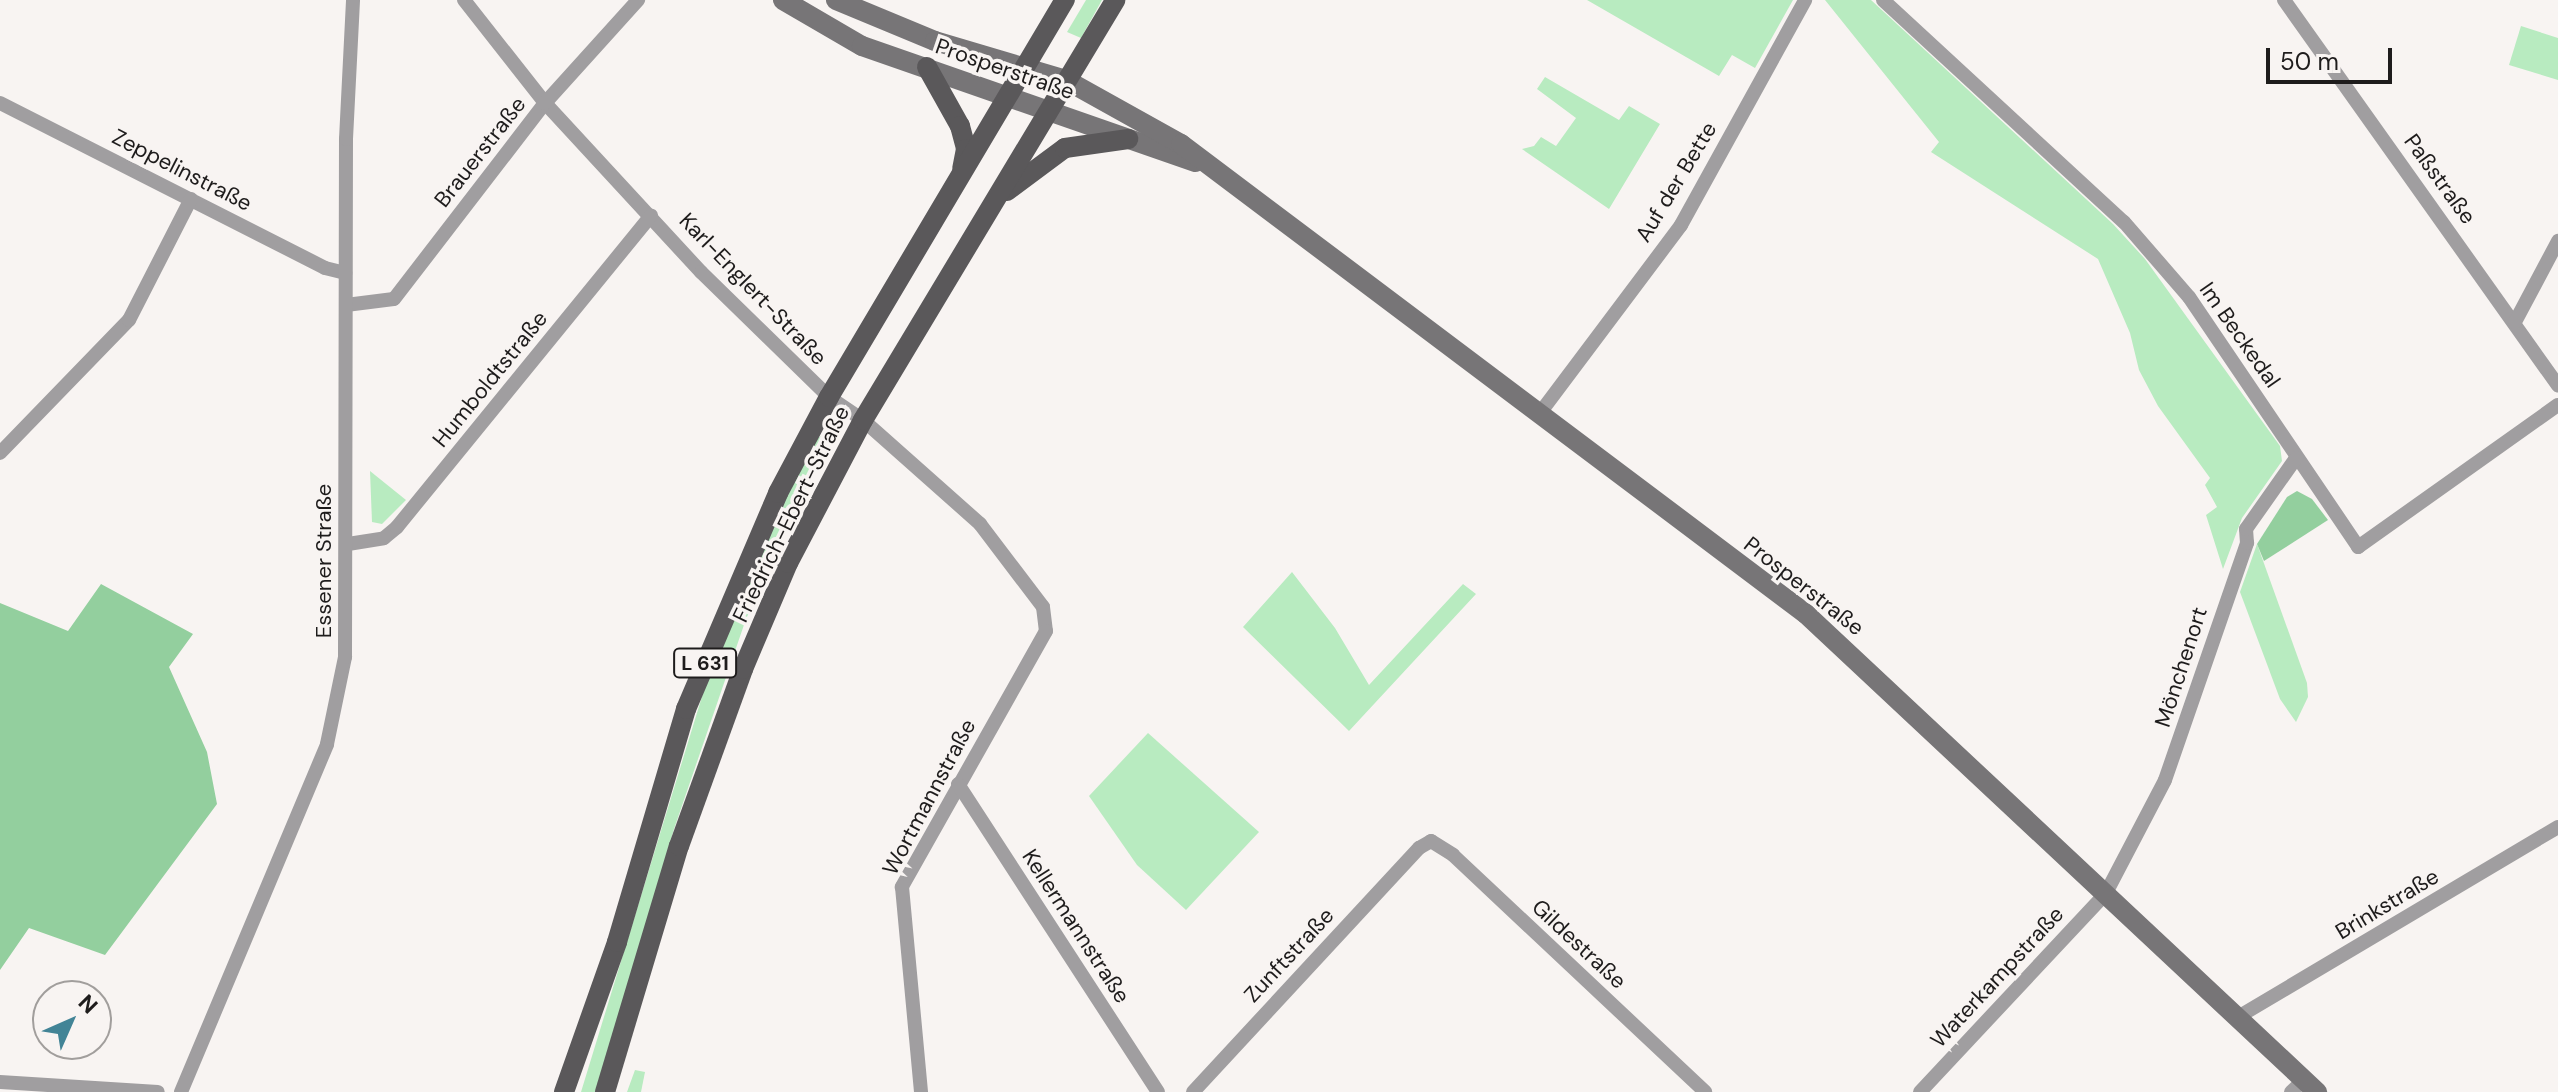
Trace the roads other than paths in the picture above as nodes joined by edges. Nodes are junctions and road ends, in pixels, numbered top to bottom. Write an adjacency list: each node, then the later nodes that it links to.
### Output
1 (353, 0): 25 (street, Essener Straße)
2 (464, 0): 16 (street, Karl-Englert-Straße)
3 (638, 0): 16 (street, Brauerstraße)
4 (783, 0): 12 (main road, Prosperstraße)
5 (836, 0): 11 (main road, Prosperstraße)
6 (1065, 0): 11 (main road, Friedrich-Ebert-Straße / L 631)
7 (1115, 0): 13 (main road, Friedrich-Ebert-Straße / L 631)
8 (1805, 0): 31 (street, Auf der Bette)
9 (1883, 0): 34 (street, Im Beckedal)
10 (2284, 0): 27 (street, Paßstraße)
11 (1026, 65): 13 (main road, Prosperstraße); 14 (main road, Friedrich-Ebert-Straße / L 631)
12 (927, 67): 14 (main road, Prosperstraße); 20 (main road)
13 (1066, 80): 17 (main road, Friedrich-Ebert-Straße / L 631); 19 (main road, Prosperstraße)
14 (1010, 94): 17 (main road, Prosperstraße); 20 (main road, Friedrich-Ebert-Straße / L 631)
15 (0, 103): 21 (street, Zeppelinstraße)
16 (545, 103): 23 (street, Karl-Englert-Straße); 26 (street, Brauerstraße)
17 (1050, 108): 18 (main road, Prosperstraße); 22 (main road, Friedrich-Ebert-Straße / L 631)
18 (1128, 139): 19 (main road, Prosperstraße); 22 (main road)
19 (1217, 171): 31 (main road, Prosperstraße)
20 (961, 176): 29 (main road, Friedrich-Ebert-Straße / L 631)
21 (191, 199): 25 (street, Zeppelinstraße); 33 (street)
22 (991, 204): 32 (main road, Friedrich-Ebert-Straße / L 631)
23 (651, 216): 29 (street, Karl-Englert-Straße); 35 (street, Humboldtstraße)
24 (2558, 241): 27 (street)
25 (345, 273): 26 (street, Essener Straße)
26 (346, 305): 35 (street, Essener Straße)
27 (2515, 322): 28 (street, Paßstraße)
28 (2558, 385)
29 (829, 397): 32 (street, Karl-Englert-Straße); 46 (main road, Friedrich-Ebert-Straße / L 631)
30 (2558, 405): 34 (street, Im Beckedal)
31 (1540, 413): 40 (main road, Prosperstraße)
32 (863, 420): 36 (street, Karl-Englert-Straße); 47 (main road, Friedrich-Ebert-Straße / L 631)
33 (0, 453)
34 (2296, 458): 40 (street, Mönchenort)
35 (348, 544): 45 (street, Essener Straße)
36 (1046, 631): 37 (street, Wortmannstraße)
37 (958, 784): 48 (street, Wortmannstraße); 49 (street, Kellermannstraße)
38 (2558, 827): 41 (street, Brinkstraße)
39 (1419, 848): 50 (street, Zunftstraße); 51 (street, Gildestraße)
40 (2106, 893): 41 (main road, Prosperstraße); 52 (street, Waterkampstraße)
41 (2238, 1017): 43 (main road, Prosperstraße)
42 (0, 1082): 44 (street)
43 (2304, 1088)
44 (158, 1092)
45 (181, 1092)
46 (564, 1092)
47 (605, 1092)
48 (921, 1092)
49 (1158, 1092)
50 (1193, 1092)
51 (1705, 1092)
52 (1920, 1092)

